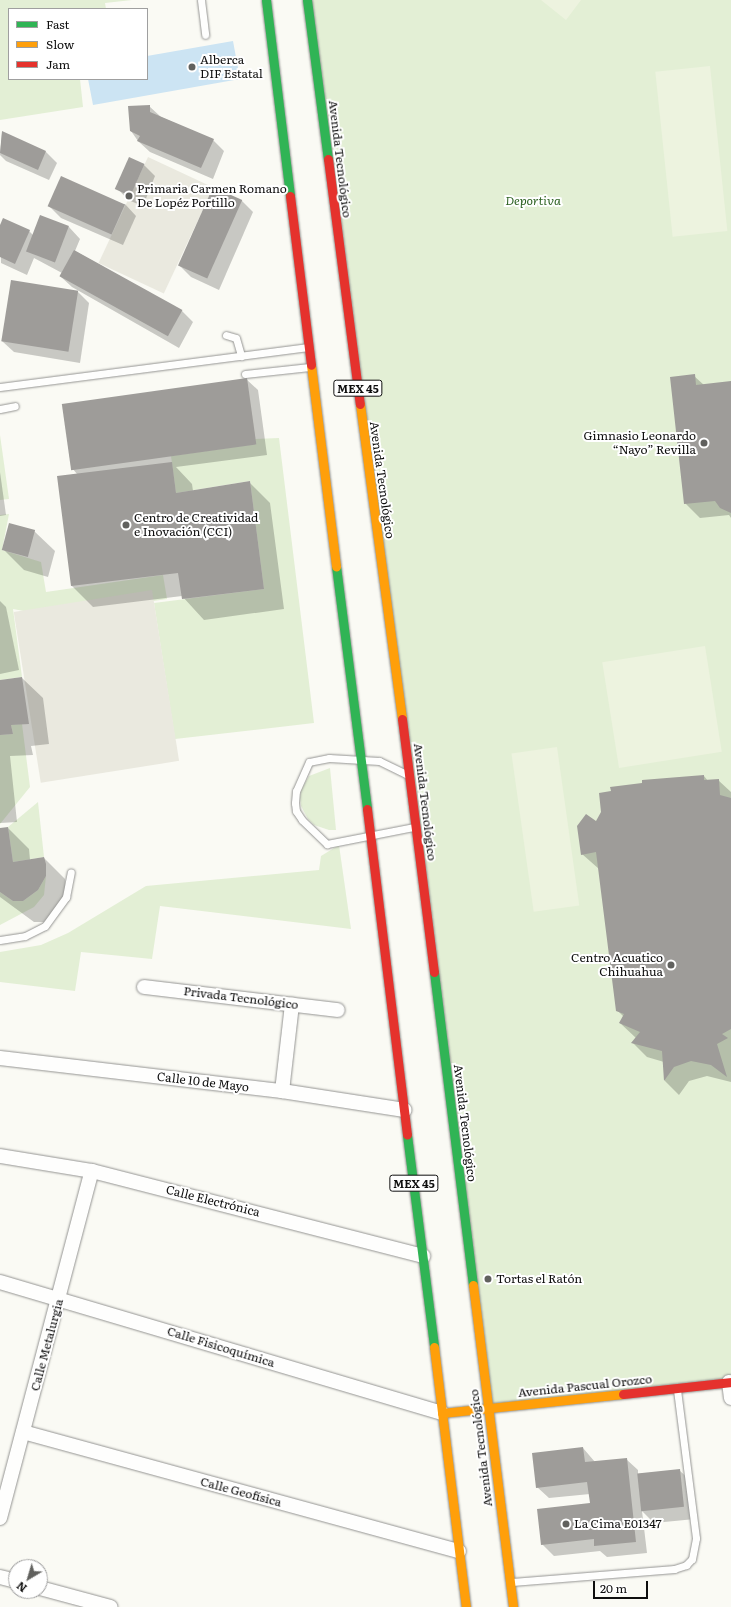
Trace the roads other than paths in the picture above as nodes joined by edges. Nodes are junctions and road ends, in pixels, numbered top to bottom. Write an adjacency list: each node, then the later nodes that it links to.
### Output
1 (201, 0): 4 (lane)
2 (266, 0): 6 (main road, MEX 45)
3 (307, 0): 14 (main road, Avenida Tecnológico / MEX 45)
4 (205, 35)
5 (226, 335): 7 (lane)
6 (310, 347): 7 (lane); 8 (main road, MEX 45)
7 (241, 356): 10 (lane)
8 (312, 367): 9 (lane); 13 (main road, MEX 45)
9 (245, 374)
10 (0, 387)
11 (15, 406): 12 (lane)
12 (0, 409)
13 (360, 759): 14 (lane); 16 (main road, MEX 45); 16 (lane)
14 (409, 776): 15 (main road, Avenida Tecnológico / MEX 45)
15 (416, 826): 16 (lane); 33 (main road, Avenida Tecnológico / MEX 45)
16 (370, 835): 24 (main road, MEX 45)
17 (71, 872): 18 (lane)
18 (0, 940)
19 (144, 987): 20 (street, Privada Tecnológico)
20 (292, 1005): 21 (street, Privada Tecnológico); 23 (street)
21 (338, 1010)
22 (0, 1058): 23 (street, Calle 10 de Mayo)
23 (282, 1091): 24 (street, Calle 10 de Mayo)
24 (406, 1110): 27 (main road, MEX 45)
25 (0, 1156): 26 (street, Calle Electrónica)
26 (92, 1171): 27 (street, Calle Electrónica); 29 (street, Calle Metalurgia)
27 (423, 1256): 34 (main road, MEX 45)
28 (0, 1282): 29 (street, Calle Fisicoquímica)
29 (60, 1300): 34 (street, Calle Fisicoquímica); 35 (street, Calle Metalurgia)
30 (730, 1382): 31 (main road, Avenida Pascual Orozco); 32 (street)
31 (677, 1388): 33 (main road, Avenida Pascual Orozco); 38 (lane)
32 (731, 1398)
33 (489, 1409): 34 (main road, Avenida Pascual Orozco); 38 (main road, Avenida Tecnológico / MEX 45)
34 (442, 1413): 37 (main road, MEX 45)
35 (24, 1432): 36 (street, Calle Metalurgia); 37 (street, Calle Geofísica)
36 (0, 1518)
37 (459, 1551): 41 (main road, MEX 45)
38 (510, 1582): 42 (main road, Avenida Tecnológico / MEX 45)
39 (48, 1590): 40 (street)
40 (111, 1607)
41 (466, 1607)
42 (513, 1607)

